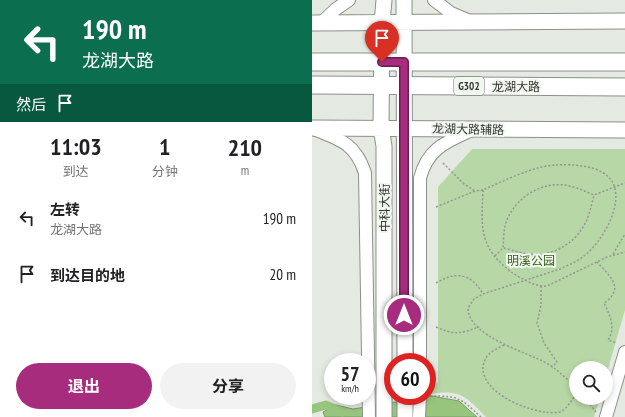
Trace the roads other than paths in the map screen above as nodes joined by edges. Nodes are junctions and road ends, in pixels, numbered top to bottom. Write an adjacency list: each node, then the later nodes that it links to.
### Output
1 (349, 0): 6 (street)
2 (384, 0): 7 (main road, 中科大街)
3 (404, 0): 8 (main road, 中科大街)
4 (434, 0): 9 (street)
5 (625, 21): 9 (main road)
6 (316, 23): 7 (main road)
7 (382, 23): 8 (main road); 11 (main road, 中科大街)
8 (404, 23): 9 (main road); 12 (main road, 中科大街)
9 (475, 23)
10 (312, 62): 11 (highway, 龙湖大路 / G302)
11 (382, 62): 12 (highway, 龙湖大路 / G302); 15 (main road, 中科大街)
12 (404, 62): 13 (highway, 龙湖大路 / G302); 16 (main road, 中科大街)
13 (625, 62)
14 (312, 85): 15 (highway, 龙湖大路 / G302)
15 (381, 86): 16 (highway, 龙湖大路 / G302); 19 (main road, 中科大街)
16 (404, 86): 17 (highway, 龙湖大路 / G302); 20 (main road, 中科大街)
17 (625, 87)
18 (312, 128): 19 (main road, 龙湖大路辅路); 24 (street)
19 (381, 128): 20 (main road, 龙湖大路辅路); 27 (main road, 中科大街)
20 (404, 128): 21 (main road, 龙湖大路辅路); 25 (main road, 中科大街)
21 (472, 130): 22 (main road, 龙湖大路辅路); 26 (street)
22 (625, 130)
23 (621, 348): 31 (street)
24 (374, 353)
25 (405, 353)
26 (420, 353)
27 (376, 399): 33 (main road, 中科大街)
28 (374, 405): 32 (street)
29 (411, 405): 34 (main road)
30 (417, 405): 35 (street)
31 (602, 415)
32 (369, 417)
33 (384, 417)
34 (405, 417)
35 (419, 417)

